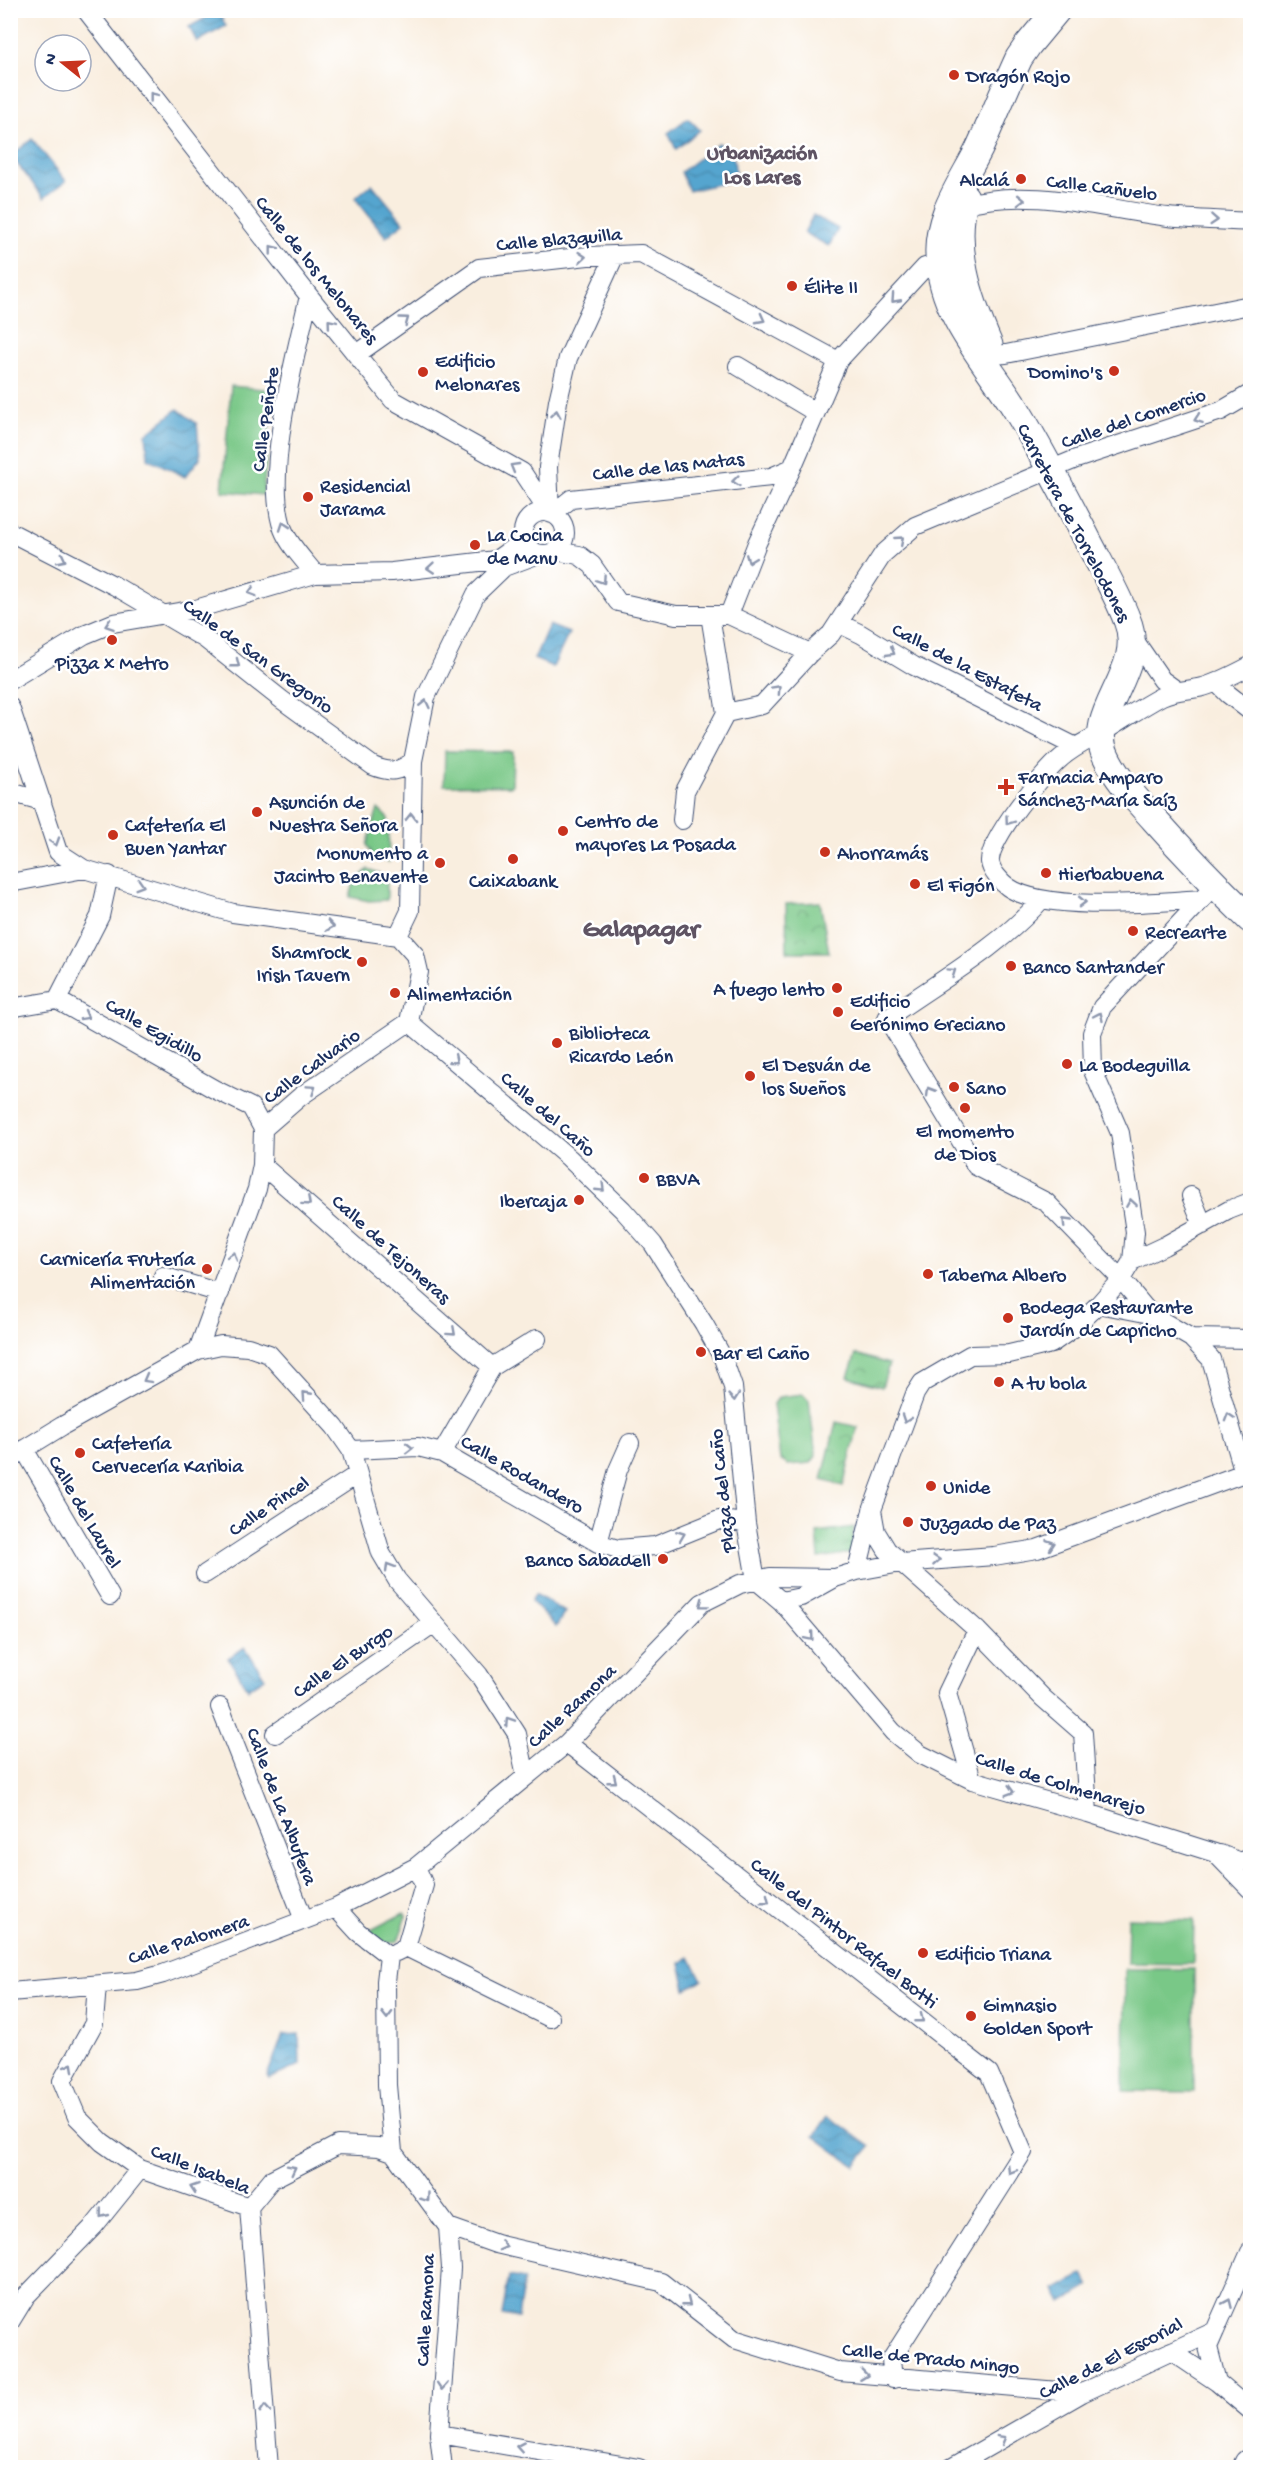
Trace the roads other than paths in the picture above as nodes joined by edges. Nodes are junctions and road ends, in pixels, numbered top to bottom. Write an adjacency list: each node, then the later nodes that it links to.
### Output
1 (86, 10): 7 (street, Calle de los Melonares, one-way to 1)
2 (1057, 10): 3 (main road, Carretera de Torrelodones)
3 (958, 201): 4 (street, Calle Cañuelo, one-way to 4); 6 (main road, Carretera de Torrelodones); 9 (main road, Carretera de Torrelodones)
4 (1251, 222)
5 (615, 255): 10 (street, Calle Blazquilla, one-way to 5); 12 (street, Calle Blazquilla, one-way to 12); 19 (street, one-way to 5)
6 (940, 264): 9 (street, Carretera de Torrelodones); 12 (street, one-way to 12); 15 (main road, Carretera de Torrelodones)
7 (309, 296): 10 (street, Calle de los Melonares, one-way to 7); 24 (street, Calle Peñote, one-way to 7)
8 (1251, 305): 11 (street)
9 (980, 326): 11 (main road, Carretera de Torrelodones)
10 (357, 354): 19 (street, Calle de los Melonares, one-way to 10)
11 (993, 355): 15 (main road, Carretera de Torrelodones)
12 (838, 361): 16 (street)
13 (738, 366): 16 (street)
14 (1251, 394): 18 (street, Calle del Comercio, one-way to 18)
15 (1014, 407): 18 (main road, Carretera de Torrelodones)
16 (815, 412): 17 (street)
17 (792, 468): 19 (street, Calle de las Matas, one-way to 19); 28 (street, one-way to 28)
18 (1051, 470): 29 (street, Calle del Comercio, one-way to 18); 30 (main road, Carretera de Torrelodones)
19 (550, 514): 21 (street); 22 (street)
20 (10, 532): 26 (street, Calle de San Gregorio, one-way to 26)
21 (524, 540): 22 (street); 23 (street)
22 (547, 552): 25 (street); 27 (street, one-way to 27)
23 (462, 565): 24 (street, one-way to 24); 25 (street)
24 (315, 574): 26 (street, one-way to 26)
25 (476, 594): 41 (street, one-way to 25)
26 (167, 615): 33 (street, one-way to 33); 41 (street, Calle de San Gregorio, one-way to 41)
27 (710, 615): 28 (street); 38 (street)
28 (729, 615): 31 (street)
29 (840, 624): 31 (street, Calle del Comercio); 40 (street, Calle de la Estafeta, one-way to 40)
30 (1133, 638): 35 (street, Carretera de Torrelodones); 39 (main road, Carretera de Torrelodones)
31 (810, 653): 38 (street, Calle del Comercio, one-way to 31)
32 (1251, 666): 34 (street)
33 (10, 680)
34 (1217, 682): 35 (street); 37 (street)
35 (1176, 690): 39 (street)
36 (10, 707): 43 (street)
37 (1251, 711)
38 (726, 713): 44 (street)
39 (1102, 733): 40 (street); 48 (main road)
40 (1076, 747): 49 (street, one-way to 49)
41 (413, 761): 51 (street, one-way to 41)
42 (10, 792): 43 (street)
43 (42, 801): 45 (street, one-way to 45)
44 (682, 820)
45 (84, 868): 46 (street); 47 (street)
46 (109, 875): 51 (street, one-way to 51); 52 (street)
47 (10, 883)
48 (1208, 892): 49 (street, one-way to 48); 50 (main road); 60 (street, one-way to 48)
49 (1041, 900): 62 (street, one-way to 49)
50 (1251, 920)
51 (398, 936): 54 (street)
52 (57, 1000): 53 (street); 55 (street, Calle Egidillo, one-way to 55)
53 (10, 1008)
54 (409, 1022): 55 (street, Calle Calvario, one-way to 54); 66 (street, Calle del Caño, one-way to 66)
55 (263, 1129): 56 (street, Calle Calvario)
56 (262, 1165): 63 (street, Calle Calvario, one-way to 56); 71 (street, Calle de Tejoneras, one-way to 71)
57 (1191, 1196): 59 (street)
58 (1251, 1203): 59 (street)
59 (1203, 1225): 60 (street)
60 (1132, 1261): 62 (street)
61 (163, 1276): 63 (street)
62 (1122, 1279): 64 (street); 65 (street)
63 (220, 1293): 70 (street, Calle Calvario)
64 (1099, 1304): 65 (street); 78 (street, one-way to 78)
65 (1150, 1314): 67 (street)
66 (704, 1324): 79 (street, Plaza del Caño, one-way to 79)
67 (1191, 1338): 69 (street); 77 (street, one-way to 67)
68 (537, 1339): 71 (street)
69 (1251, 1339)
70 (198, 1350): 73 (street, one-way to 70); 74 (street, one-way to 74)
71 (492, 1367): 75 (street)
72 (630, 1443): 80 (street, Calle Rodandero)
73 (351, 1450): 75 (street, Calle Rodandero, one-way to 75); 76 (street)
74 (17, 1453): 86 (street, Calle del Laurel)
75 (442, 1453): 80 (street, Calle Rodandero)
76 (358, 1474): 83 (street, Calle Pincel); 88 (street, one-way to 76)
77 (1247, 1474): 81 (street, one-way to 77)
78 (872, 1510): 81 (street); 82 (street)
79 (746, 1523): 80 (street, Calle Rodandero, one-way to 79); 85 (street, Plaza del Caño)
80 (598, 1543)
81 (901, 1563): 82 (street); 89 (street)
82 (857, 1571): 84 (street)
83 (205, 1575)
84 (836, 1578): 85 (street); 87 (street)
85 (756, 1580): 87 (street, Calle de Colmenarejo); 92 (street, Calle Ramona, one-way to 92)
86 (110, 1596)
87 (781, 1601): 94 (street, Calle de Colmenarejo, one-way to 94)
88 (434, 1623): 91 (street, Calle El Burgo); 93 (street, one-way to 88)
89 (977, 1630): 94 (street); 95 (street)
90 (220, 1707): 101 (street, Calle de La Albufera)
91 (275, 1734)
92 (567, 1743): 93 (street, Calle Ramona); 115 (street, Calle del Pintor Rafael Botti, one-way to 115)
93 (526, 1776): 98 (street, Calle Ramona)
94 (972, 1780): 95 (street, Calle de Colmenarejo, one-way to 95)
95 (1089, 1813): 96 (street, Calle de Colmenarejo)
96 (1215, 1852): 97 (street, Calle de Colmenarejo); 99 (street, Calle de Colmenarejo)
97 (1251, 1858)
98 (416, 1867): 100 (street, Calle Ramona); 102 (street)
99 (1251, 1889)
100 (336, 1908): 101 (street, Calle Ramona); 103 (street)
101 (304, 1920): 104 (street, Calle Palomera)
102 (406, 1947): 103 (street); 106 (street)
103 (389, 1956): 107 (street, one-way to 107)
104 (97, 1985): 105 (street, Calle Palomera); 108 (street, Calle Isabela, one-way to 104)
105 (10, 1992)
106 (550, 2018)
107 (393, 2152): 109 (street, one-way to 107); 110 (street, Calle Ramona, one-way to 110)
108 (140, 2169): 109 (street, Calle Isabela, one-way to 108); 112 (street, one-way to 112)
109 (249, 2207): 120 (street, Calle Isabela, one-way to 109)
110 (448, 2228): 115 (street, Calle de Prado Mingo, one-way to 115); 119 (street, Calle Ramona, one-way to 119)
111 (1251, 2252): 113 (street, Calle de El Escorial, one-way to 111)
112 (10, 2322)
113 (1215, 2331): 114 (street, Calle de El Escorial); 116 (street)
114 (1171, 2351): 116 (street); 117 (street, Calle de El Escorial)
115 (892, 2379): 117 (street, Calle de Prado Mingo)
116 (1217, 2382): 118 (street)
117 (1082, 2393): 123 (street, Calle de El Escorial, one-way to 117)
118 (1251, 2410)
119 (439, 2434): 121 (street, Calle Ramona); 122 (street, one-way to 119)
120 (269, 2468)
121 (443, 2468)
122 (639, 2468)
123 (951, 2468)

